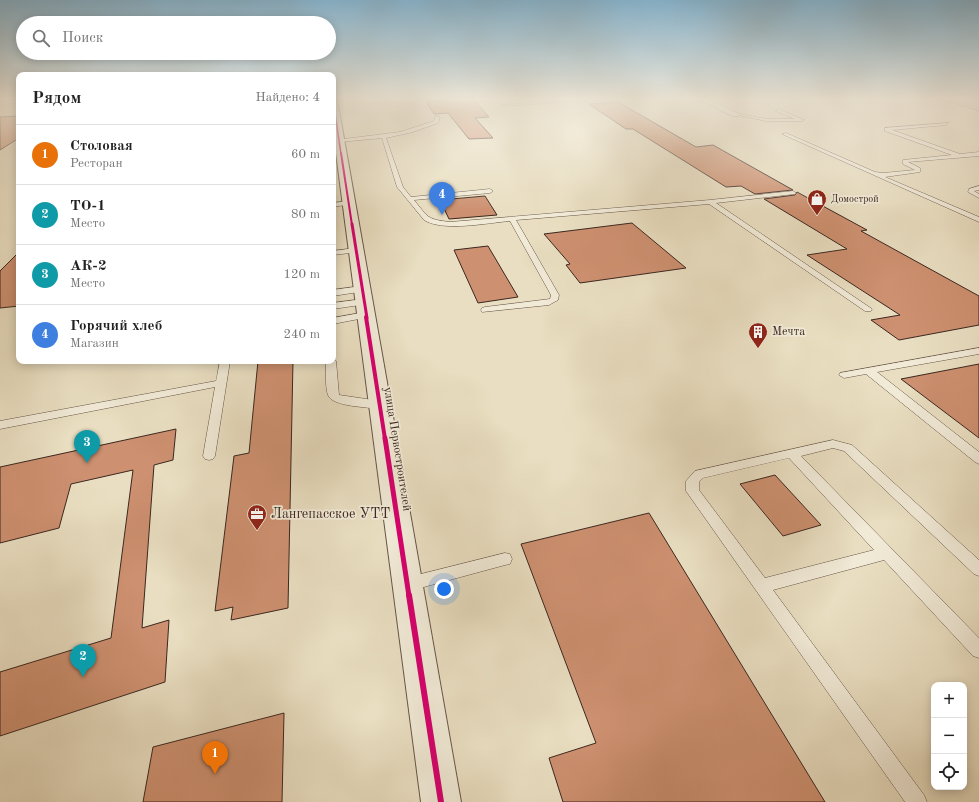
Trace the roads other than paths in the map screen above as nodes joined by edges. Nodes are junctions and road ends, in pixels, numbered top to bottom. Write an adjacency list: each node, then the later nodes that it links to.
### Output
1 (336, 136): 16 (street, улица Первостроителей)
2 (375, 136): 6 (lane)
3 (390, 136): 6 (lane)
4 (789, 136): 9 (lane)
5 (905, 136): 8 (lane)
6 (384, 138): 14 (lane)
7 (979, 154): 8 (lane)
8 (960, 156): 9 (lane)
9 (874, 174): 18 (lane)
10 (979, 188): 13 (lane)
11 (490, 191): 14 (lane)
12 (793, 193): 15 (lane)
13 (979, 196)
14 (409, 199): 17 (lane)
15 (710, 202): 17 (lane); 23 (lane)
16 (341, 204): 19 (street, улица Первостроителей)
17 (512, 219): 24 (lane)
18 (979, 220)
19 (344, 252): 21 (street, улица Первостроителей)
20 (336, 294): 21 (lane)
21 (364, 302): 22 (lane); 25 (lane); 32 (street, улица Первостроителей)
22 (336, 306)
23 (868, 308)
24 (485, 310)
25 (336, 319)
26 (979, 351): 29 (lane)
27 (224, 364): 31 (lane)
28 (331, 364): 32 (lane)
29 (867, 370): 30 (lane); 36 (lane)
30 (844, 375)
31 (221, 383): 33 (lane); 35 (lane)
32 (380, 405): 40 (street, улица Первостроителей)
33 (0, 426)
34 (791, 453): 37 (lane); 39 (lane); 41 (lane)
35 (209, 456)
36 (979, 459)
37 (886, 553): 41 (lane); 42 (lane)
38 (505, 559): 40 (lane)
39 (979, 569)
40 (408, 584): 43 (street, улица Первостроителей)
41 (762, 586): 44 (lane)
42 (979, 650)
43 (442, 802)
44 (918, 802)

